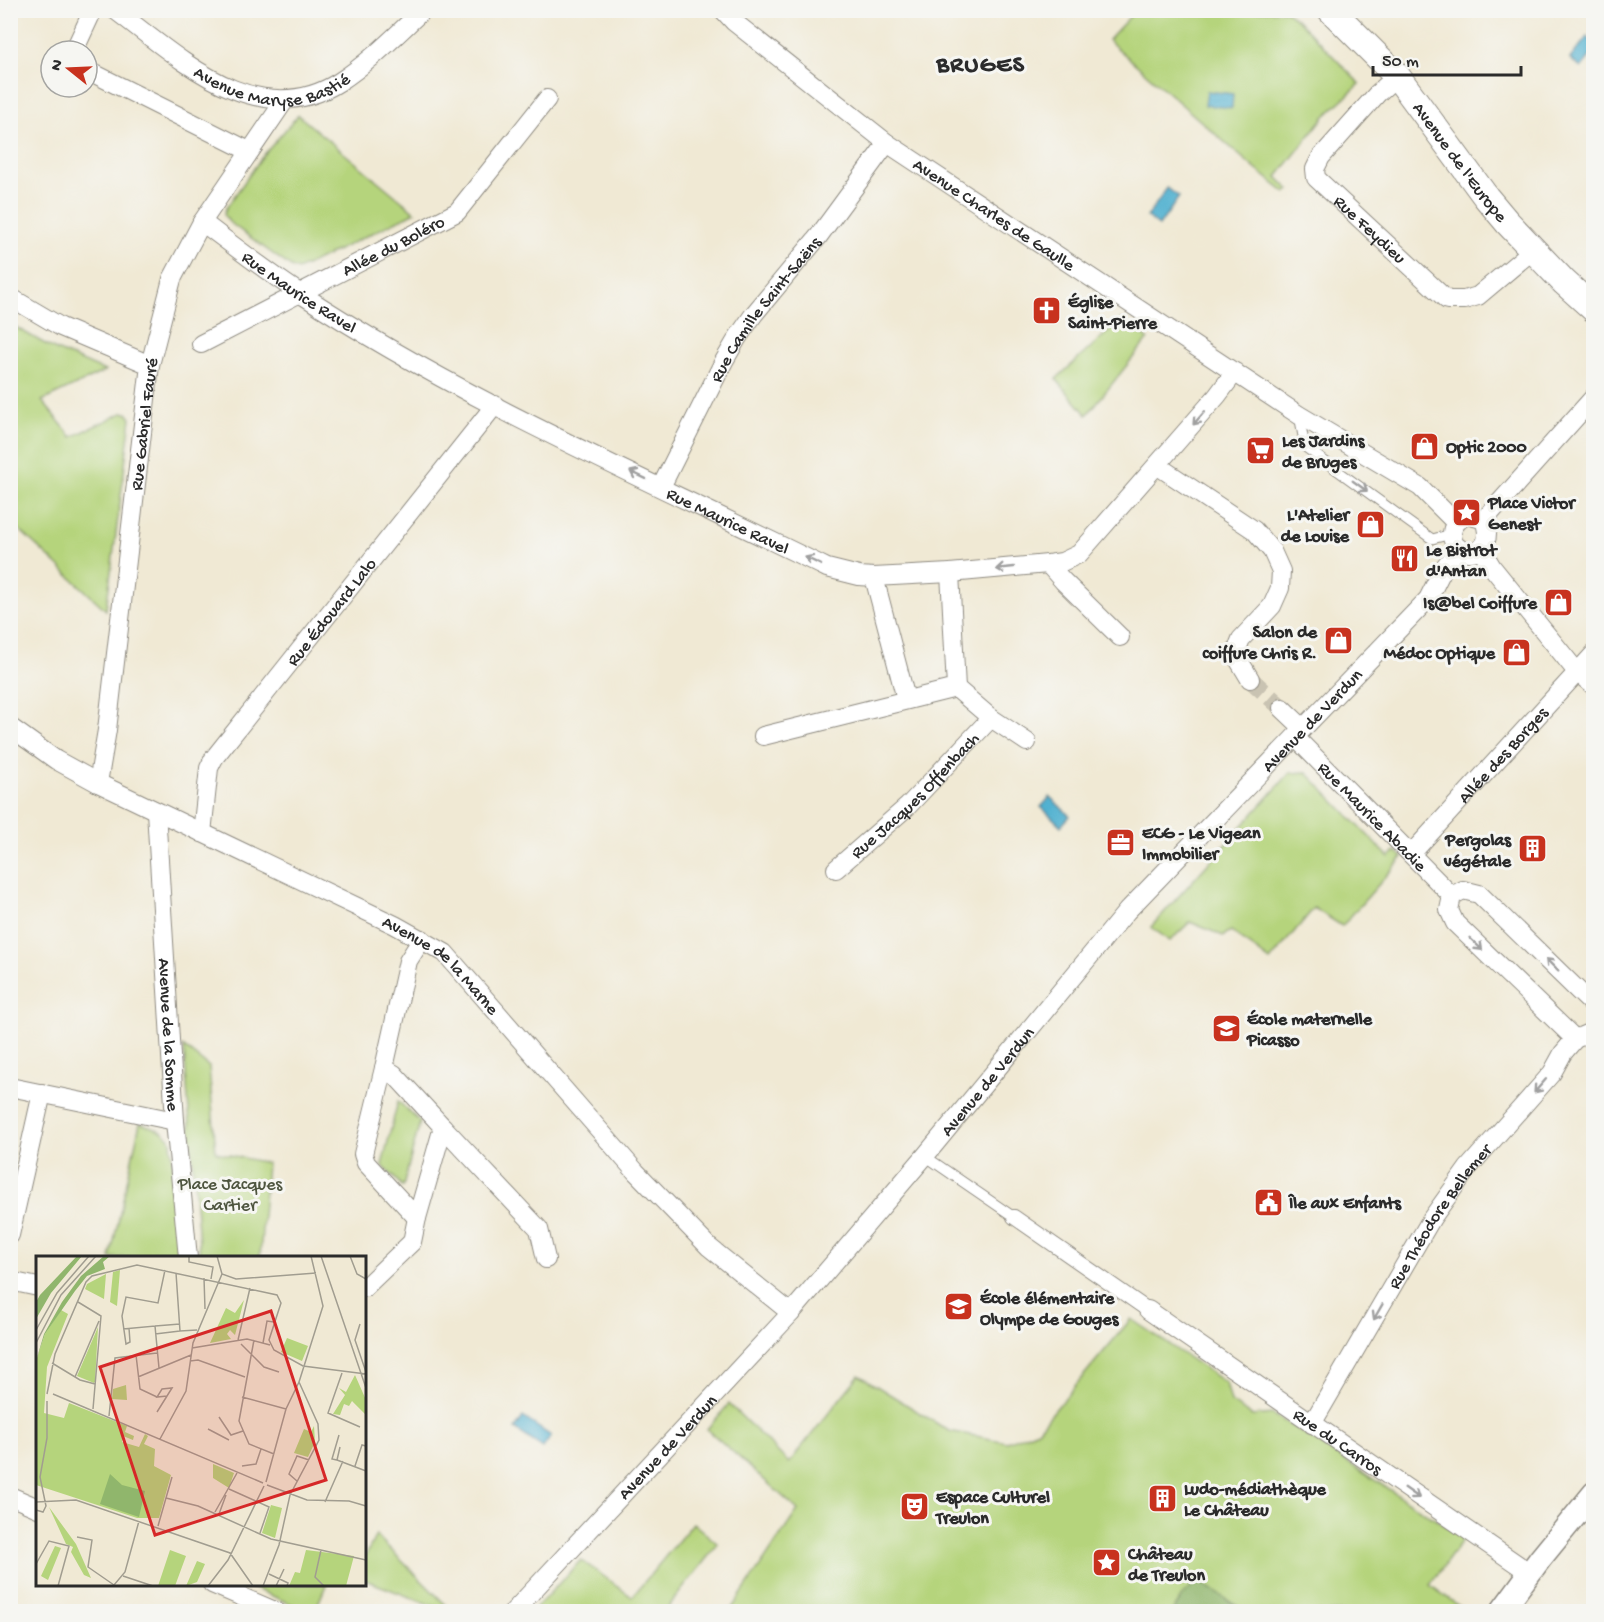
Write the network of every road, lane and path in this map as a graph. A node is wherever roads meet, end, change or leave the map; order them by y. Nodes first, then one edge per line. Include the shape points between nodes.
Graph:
1 (93, 10) edge
2 (116, 10) edge
3 (423, 10) edge
4 (723, 10) edge
5 (1331, 10) edge
6 (80, 39) edge
7 (99, 76) edge
8 (1397, 76) junction
9 (285, 99) junction
10 (547, 99) dead end
11 (887, 143) junction
12 (249, 151) junction
13 (202, 222) junction
14 (1534, 249) junction
15 (300, 293) junction
16 (10, 297) edge
17 (1593, 309) edge
18 (201, 344) dead end
19 (150, 365) junction
20 (1235, 372) junction
21 (1593, 397) edge
22 (495, 405) junction
23 (1299, 415) junction
24 (1158, 466) junction
25 (661, 487) junction
26 (1484, 520) junction
27 (1456, 535) junction
28 (1481, 549) junction
29 (1048, 564) junction
30 (950, 573) junction
31 (874, 577) junction
32 (1120, 637) dead end
33 (1593, 654) edge
34 (1578, 672) junction
35 (1250, 679) tunnel mouth
36 (1593, 686) edge
37 (956, 688) junction
38 (906, 699) junction
39 (1282, 708) tunnel mouth
40 (991, 718) junction
41 (10, 727) edge
42 (1299, 733) junction
43 (763, 736) dead end
44 (1027, 742) dead end
45 (98, 783) junction
46 (156, 811) junction
47 (202, 833) junction
48 (1410, 854) junction
49 (836, 869) dead end
50 (1452, 896) junction
51 (422, 939) junction
52 (1593, 1006) edge
53 (1593, 1028) edge
54 (1575, 1039) junction
55 (384, 1068) junction
56 (10, 1087) edge
57 (42, 1094) junction
58 (174, 1121) junction
59 (443, 1127) junction
60 (925, 1156) junction
61 (1014, 1217) joint
62 (417, 1218) junction
63 (10, 1235) edge
64 (188, 1256) edge
65 (546, 1259) dead end
66 (10, 1281) edge
67 (366, 1286) edge
68 (36, 1287) edge
69 (1148, 1310) joint
70 (791, 1313) junction
71 (1312, 1424) junction
72 (1593, 1493) edge
73 (10, 1496) edge
74 (36, 1507) edge
75 (1530, 1573) junction
76 (217, 1586) edge
77 (277, 1611) edge
78 (513, 1611) edge
79 (1502, 1611) edge

1 - 6 street
2 - 9 street, Avenue Maryse Bastié via 215,82 244,94
3 - 9 street, Avenue Maryse Bastié via 337,83
4 - 11 street, Avenue Charles de Gaulle
5 - 8 main road, Avenue de l'Europe
7 - 12 street
8 - 14 main road, Avenue de l'Europe via 1486,196
8 - 14 street, Rue Feydieu via 1321,157 1315,169 1316,178 1447,300 1479,296
9 - 12 street, Rue Gabriel Fauré
10 - 15 street, Allée du Boléro via 457,212
11 - 20 street, Avenue Charles de Gaulle
11 - 25 street, Rue Camille Saint-Saëns via 738,337
12 - 13 street, Rue Gabriel Fauré
13 - 15 street, Rue Maurice Ravel
13 - 19 street, Rue Gabriel Fauré via 172,279
14 - 17 main road, Avenue de l'Europe
15 - 18 street, Allée du Boléro
15 - 22 street, Rue Maurice Ravel
16 - 19 street via 61,327
19 - 45 street, Rue Gabriel Fauré
20 - 23 street, Avenue Charles de Gaulle
20 -> 24 street, Rue Maurice Ravel
21 - 26 street
25 -> 22 street, Rue Maurice Ravel
22 - 47 street, Rue Édouard Lalo via 214,758 209,768
23 - 27 street, Avenue Charles de Gaulle via 1420,487
23 -> 27 lane via 1305,447 1432,539
24 - 29 street, Rue Maurice Ravel via 1079,554
24 - 35 street via 1254,530 1272,551 1281,571 1280,588 1272,606 1241,639 1235,654
31 -> 25 street, Rue Maurice Ravel via 827,568
26 - 27 street via 1465,516
26 - 28 street via 1488,540
27 - 28 street via 1470,552
27 - 42 street, Avenue de Verdun via 1428,599
28 - 34 street
29 -> 30 street, Rue Maurice Ravel
29 - 32 street
30 - 31 street, Rue Maurice Ravel
30 - 37 street
31 - 38 street
33 - 34 street, Allée des Borges
34 - 36 street
34 - 48 street, Allée des Borges
37 - 38 street
37 - 40 street, Rue Jacques Offenbach
38 - 43 street
39 - 42 street, Rue Maurice Abadie
40 - 44 street, Rue Jacques Offenbach
40 - 49 street, Rue Jacques Offenbach via 908,806
41 - 45 street, Avenue de la Marne
42 - 48 street, Rue Maurice Abadie
42 - 60 street, Avenue de Verdun via 1127,910
45 - 46 street, Avenue de la Marne
46 - 47 street, Avenue de la Marne
46 - 58 street, Avenue de la Somme
47 - 51 street, Avenue de la Marne
48 - 50 street, Rue Maurice Abadie
52 -> 50 street via 1479,894 1463,890
50 -> 54 street via 1449,910 1455,923
51 - 55 street via 408,961
51 - 70 street, Avenue de la Marne via 445,953 636,1172 709,1247
53 - 54 street, Rue Théodore Bellemer
54 -> 71 street, Rue Théodore Bellemer via 1552,1073 1468,1168 1432,1218
55 - 59 street
55 - 62 street via 363,1154 366,1163
56 - 57 street
57 - 58 street
57 - 63 street
58 - 64 street, Avenue de la Somme
59 - 62 street
59 - 65 street via 539,1229
60 - 61 lane
60 - 70 street, Avenue de Verdun
61 - 69 street
62 - 67 street via 412,1242
66 - 68 street
69 - 71 street, Rue du Carros
70 - 78 street, Avenue de Verdun
71 -> 75 street, Rue du Carros
72 - 75 street
73 - 74 street
75 - 79 street
76 - 77 street

